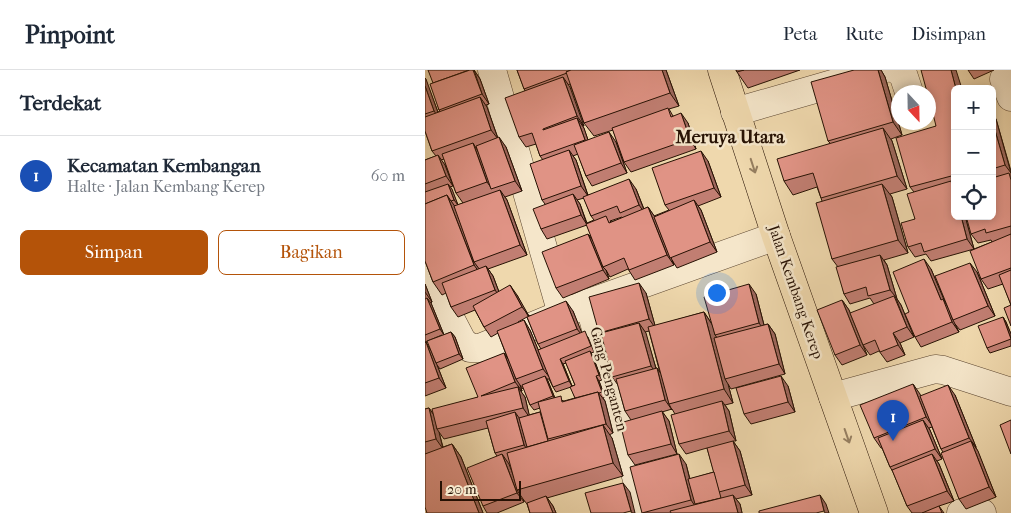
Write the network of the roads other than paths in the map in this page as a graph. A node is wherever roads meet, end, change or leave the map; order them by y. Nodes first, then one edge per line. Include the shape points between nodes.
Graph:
1 (492, 70) edge
2 (722, 70) edge
3 (881, 70) edge
4 (897, 70) edge
5 (907, 85) edge
6 (735, 112) junction
7 (776, 236) junction
8 (425, 270) edge
9 (589, 304) junction
10 (562, 314) junction
11 (1011, 392) edge
12 (833, 397) junction
13 (646, 513) edge
14 (874, 513) edge
15 (961, 513) edge
16 (982, 513) edge

1 - 10 street
2 - 6 main road, Jalan Kembang Kerep
3 - 6 street
4 - 5 street via 903,74
6 -> 7 main road, Jalan Kembang Kerep
7 - 9 street
7 - 12 main road, Jalan Kembang Kerep
8 - 10 street via 462,341 469,348 480,348
9 - 10 street
9 - 13 street, Gang Penganten
11 - 12 street via 935,369
12 -> 14 main road, Jalan Kembang Kerep
15 - 16 street

